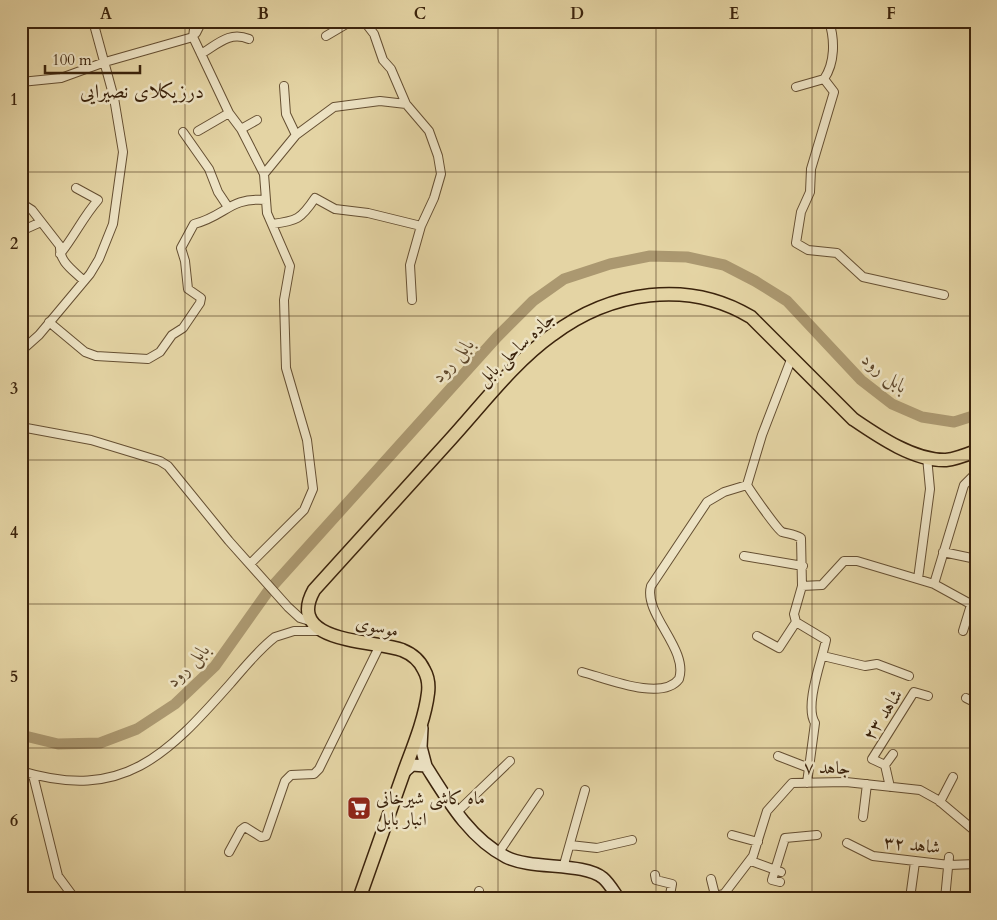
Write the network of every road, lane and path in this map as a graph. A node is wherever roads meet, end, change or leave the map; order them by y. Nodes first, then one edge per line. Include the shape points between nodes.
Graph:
1 (93, 21) edge
2 (195, 21) edge
3 (202, 21) edge
4 (355, 21) edge
5 (364, 21) edge
6 (829, 21) edge
7 (326, 36) dead end
8 (193, 37) junction
9 (249, 40) dead end
10 (201, 54) junction
11 (105, 62) junction
12 (824, 79) junction
13 (21, 82) edge
14 (284, 86) dead end
15 (796, 87) dead end
16 (406, 104) junction
17 (229, 113) junction
18 (257, 120) dead end
19 (240, 129) junction
20 (198, 131) dead end
21 (184, 132) dead end
22 (296, 135) junction
23 (264, 174) junction
24 (76, 188) dead end
25 (266, 200) junction
26 (21, 203) edge
27 (228, 206) junction
28 (41, 222) junction
29 (272, 224) junction
30 (421, 226) junction
31 (21, 231) edge
32 (60, 254) junction
33 (84, 280) junction
34 (944, 295) dead end
35 (412, 300) dead end
36 (49, 322) junction
37 (21, 351) edge
38 (792, 357) junction
39 (21, 427) edge
40 (976, 451) edge
41 (927, 457) junction
42 (976, 473) edge
43 (747, 485) junction
44 (943, 552) junction
45 (744, 556) dead end
46 (976, 559) edge
47 (250, 564) junction
48 (802, 566) junction
49 (918, 579) junction
50 (934, 584) junction
51 (802, 586) junction
52 (974, 606) edge
53 (796, 622) junction
54 (317, 627) junction
55 (963, 631) dead end
56 (757, 636) dead end
57 (380, 645) junction
58 (823, 656) junction
59 (582, 672) dead end
60 (909, 676) dead end
61 (928, 696) dead end
62 (966, 698) dead end
63 (976, 703) edge
64 (423, 715) junction
65 (893, 754) dead end
66 (778, 756) dead end
67 (510, 761) dead end
68 (885, 765) junction
69 (426, 766) junction
70 (809, 768) junction
71 (21, 771) edge
72 (404, 772) junction
73 (32, 775) junction
74 (953, 777) dead end
75 (807, 782) junction
76 (867, 784) junction
77 (890, 787) junction
78 (585, 790) dead end
79 (539, 793) dead end
80 (940, 802) junction
81 (21, 804) edge
82 (21, 810) edge
83 (456, 813) junction
84 (862, 817) dead end
85 (976, 819) edge
86 (969, 825) junction
87 (976, 832) edge
88 (732, 835) dead end
89 (817, 836) dead end
90 (632, 840) dead end
91 (758, 842) junction
92 (847, 843) dead end
93 (570, 845) junction
94 (229, 852) dead end
95 (499, 852) junction
96 (751, 861) junction
97 (949, 861) junction
98 (915, 862) junction
99 (976, 864) edge
100 (563, 868) junction
101 (778, 871) junction
102 (655, 874) dead end
103 (711, 879) dead end
104 (780, 882) dead end
105 (911, 891) dead end
106 (719, 894) junction
107 (74, 899) edge
108 (359, 899) edge
109 (619, 899) edge
110 (681, 899) edge
111 (702, 899) edge
112 (735, 899) edge
113 (945, 899) edge

1 - 11 street
2 - 8 street
3 - 8 street
4 - 7 street
5 - 16 street via 374,34 383,60 391,69
6 - 12 street via 833,34 831,69
8 - 10 street
8 - 11 street
9 - 10 street via 230,35
10 - 17 street
11 - 13 street via 61,78
11 - 33 street via 123,152 114,224 99,259
12 - 15 street
12 - 34 street via 834,92 811,169 810,192 801,212 796,243 808,250 837,253 863,277
14 - 22 street via 286,114
16 - 22 street via 380,101 334,106
16 - 30 street via 428,132 441,174
17 - 19 street
17 - 20 street
18 - 19 street
19 - 23 street
21 - 27 street
22 - 23 street
23 - 25 street
24 - 32 street via 98,200 85,214
25 - 27 street via 250,199
25 - 29 street
26 - 28 street via 32,210
27 - 36 street via 206,221 194,224 181,248 188,289 200,298 200,303 183,328 172,335 160,352 148,359 96,356 85,352
28 - 31 street
28 - 32 street via 60,246
29 - 30 street via 295,221 305,214 315,198 335,209
29 - 47 street via 290,266 284,300 286,368 307,440 312,488 304,510
30 - 35 street via 410,265
32 - 33 street via 62,260
33 - 36 street
36 - 37 street
38 - 41 main road, جاده ساحلی بابل via 853,419 901,447
38 - 43 street
38 - 54 main road, جاده ساحلی بابل via 751,317 734,307 678,293 630,298 570,322 520,364 314,590 309,606
39 - 47 street via 91,440 160,461 168,466
40 - 41 main road, جاده ساحلی بابل via 944,460
41 - 49 street via 930,489
42 - 44 street via 964,485
43 - 48 street via 776,527 801,538
43 - 59 street via 724,492 707,502 651,586 654,606 680,665 681,675 676,683 664,689 640,688
44 - 46 street
44 - 50 street
45 - 48 street
47 - 54 street via 288,607
48 - 51 street
49 - 50 street
49 - 51 street via 857,561 844,561 822,585
50 - 52 street
51 - 53 street via 794,614
52 - 55 street
53 - 56 street via 779,648
53 - 58 street via 826,640
54 - 57 main road, موسوی via 333,636
54 - 73 street via 274,637 191,728 164,752 122,776 94,782
57 - 64 main road, موسوی via 404,651 423,667 429,691
57 - 94 street via 319,769 314,774 291,775 285,781 266,836 261,838 245,827
58 - 60 street via 865,666 877,664
58 - 70 street via 813,692 811,717 815,723
61 - 68 street, شاهد ۲۳ via 914,692 872,759
62 - 63 street
64 - 69 main road via 421,747
64 - 72 main road, موسوی
65 - 68 street
66 - 70 street
67 - 83 street
68 - 77 street, شاهد ۲۳
69 - 72 main road via 412,765
69 - 83 main road
70 - 75 street
71 - 73 street
72 - 108 main road, موسوی
73 - 107 street via 58,876
74 - 80 street
75 - 76 street, جاهد ۷
75 - 91 street, جاهد ۷ via 792,783 768,811
76 - 77 street, جاهد ۷
76 - 84 street
77 - 80 street, جاهد ۷ via 920,790
78 - 93 street
79 - 95 street
80 - 86 street
81 - 82 street via 24,807
83 - 95 main road
85 - 86 street
86 - 87 street
88 - 91 street
89 - 101 street via 785,838
90 - 93 street via 597,848
91 - 96 street, جاهد ۷
92 - 98 street, شاهد ۳۲ via 873,856
93 - 100 street
95 - 100 main road via 541,866
96 - 101 street
96 - 106 street, جاهد ۷
97 - 98 street, شاهد ۳۲
97 - 99 street, شاهد ۳۲
97 - 113 street
98 - 105 street
100 - 109 main road via 594,872 604,878
101 - 104 street via 772,880
102 - 110 street via 656,880 672,884 670,895
103 - 106 street
106 - 111 street
106 - 112 street

